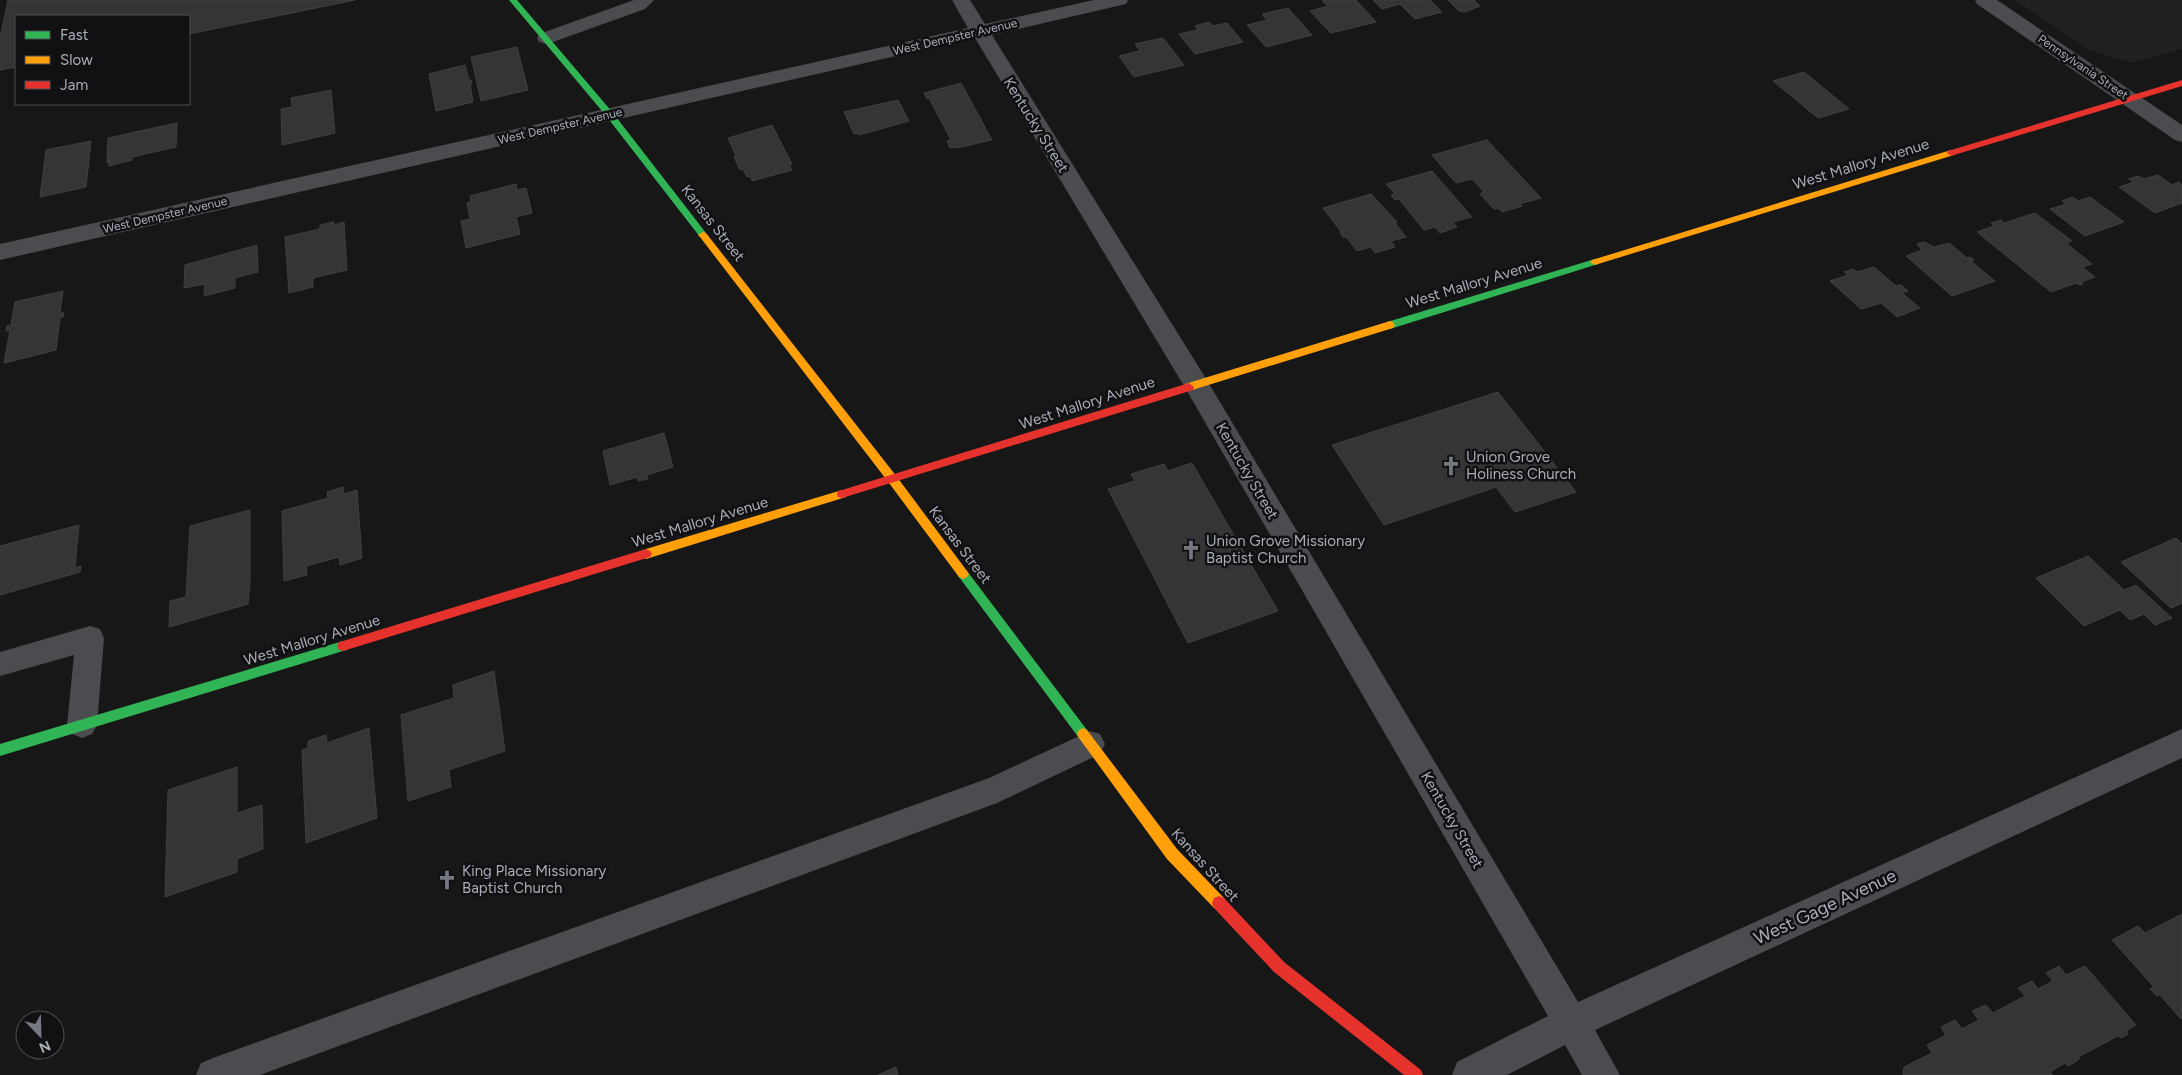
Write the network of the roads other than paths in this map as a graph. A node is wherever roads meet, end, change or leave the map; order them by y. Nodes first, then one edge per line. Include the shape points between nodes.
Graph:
1 (514, 0) edge
2 (645, 0) edge
3 (961, 0) edge
4 (1119, 0) edge
5 (1984, 0) edge
6 (980, 32) junction
7 (546, 38) junction
8 (2182, 83) edge
9 (2128, 98) junction
10 (610, 115) junction
11 (2182, 134) edge
12 (0, 252) edge
13 (1196, 384) junction
14 (893, 480) junction
15 (0, 664) edge
16 (82, 725) junction
17 (1090, 744) junction
18 (2182, 744) edge
19 (0, 750) edge
20 (1571, 1023) junction
21 (213, 1075) edge
22 (1416, 1075) edge
23 (1470, 1075) edge
24 (1602, 1075) edge

1 - 7 main road, Kansas Street
2 - 7 lane
3 - 6 street, Kentucky Street
4 - 6 street, West Dempster Avenue
5 - 9 street, Pennsylvania Street
6 - 10 street, West Dempster Avenue
6 - 13 street, Kentucky Street
7 - 10 main road, Kansas Street
8 - 9 main road, West Mallory Avenue
9 - 11 street, Pennsylvania Street
9 - 13 main road, West Mallory Avenue
10 - 12 street, West Dempster Avenue
10 - 14 main road, Kansas Street
13 - 14 main road, West Mallory Avenue
13 - 20 street, Kentucky Street
14 - 16 main road, West Mallory Avenue
14 - 17 main road, Kansas Street
15 - 16 lane via 90,638
16 - 19 main road, West Mallory Avenue
17 - 21 lane via 997,789
17 - 22 main road, Kansas Street via 1172,854 1279,967
18 - 20 street, West Gage Avenue
20 - 23 street, West Gage Avenue
20 - 24 street, Kentucky Street

